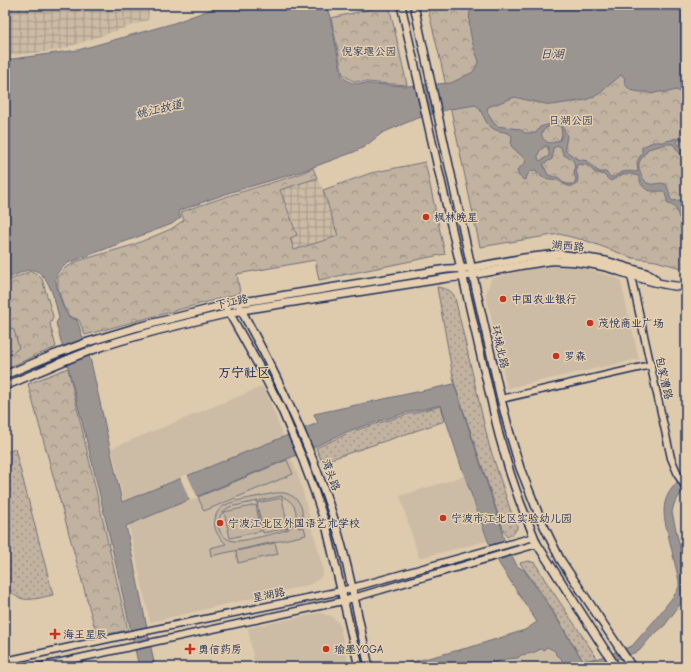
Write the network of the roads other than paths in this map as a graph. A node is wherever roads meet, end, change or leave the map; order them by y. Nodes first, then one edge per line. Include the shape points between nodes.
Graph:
1 (400, 5) edge
2 (414, 5) edge
3 (462, 269) junction
4 (472, 272) junction
5 (631, 272) junction
6 (463, 277) junction
7 (686, 287) edge
8 (276, 297) junction
9 (238, 303) junction
10 (224, 305) junction
11 (273, 305) junction
12 (242, 310) junction
13 (229, 313) junction
14 (651, 365) junction
15 (5, 375) edge
16 (5, 386) edge
17 (501, 398) junction
18 (686, 488) edge
19 (536, 540) junction
20 (352, 588) junction
21 (341, 591) junction
22 (354, 598) junction
23 (343, 601) junction
24 (7, 663) edge
25 (38, 667) edge
26 (359, 667) edge
27 (369, 667) edge
28 (616, 667) edge
29 (632, 667) edge

1 - 3 main road, 环城北路
2 - 4 main road, 环城北路
3 - 4 main road, 下江路
3 - 6 main road, 环城北路
3 - 8 main road, 下江路 via 447,269
4 - 5 main road, 湖西路 via 557,260
4 - 6 main road, 下江路
4 - 17 main road, 环城北路
5 - 7 main road, 湖西路 via 660,283
5 - 14 street, 包家漕路
6 - 11 main road, 下江路
6 - 19 main road, 环城北路 via 498,435 512,480
8 - 9 main road, 下江路
8 - 11 street
9 - 10 main road, 下江路
9 - 12 main road, 湾头路
10 - 13 main road, 湾头路
10 - 15 main road, 下江路 via 88,342
11 - 12 main road, 下江路
12 - 13 main road, 下江路
12 - 20 main road, 湾头路 via 311,453 331,509
13 - 16 main road, 下江路 via 89,352
13 - 21 main road, 湾头路 via 281,408 301,455 327,529
14 - 17 street
14 - 18 street, 包家漕路 via 671,458
17 - 29 main road, 环城北路 via 520,468 547,534 560,559
19 - 20 street, 星湖路
19 - 22 street, 星湖路
19 - 28 main road, 环城北路
20 - 21 street, 星湖路
20 - 22 main road, 湾头路
21 - 23 main road, 湾头路
21 - 24 street, 星湖路 via 122,636
22 - 23 street, 星湖路
22 - 27 main road, 湾头路
23 - 25 street, 星湖路
23 - 26 main road, 湾头路

